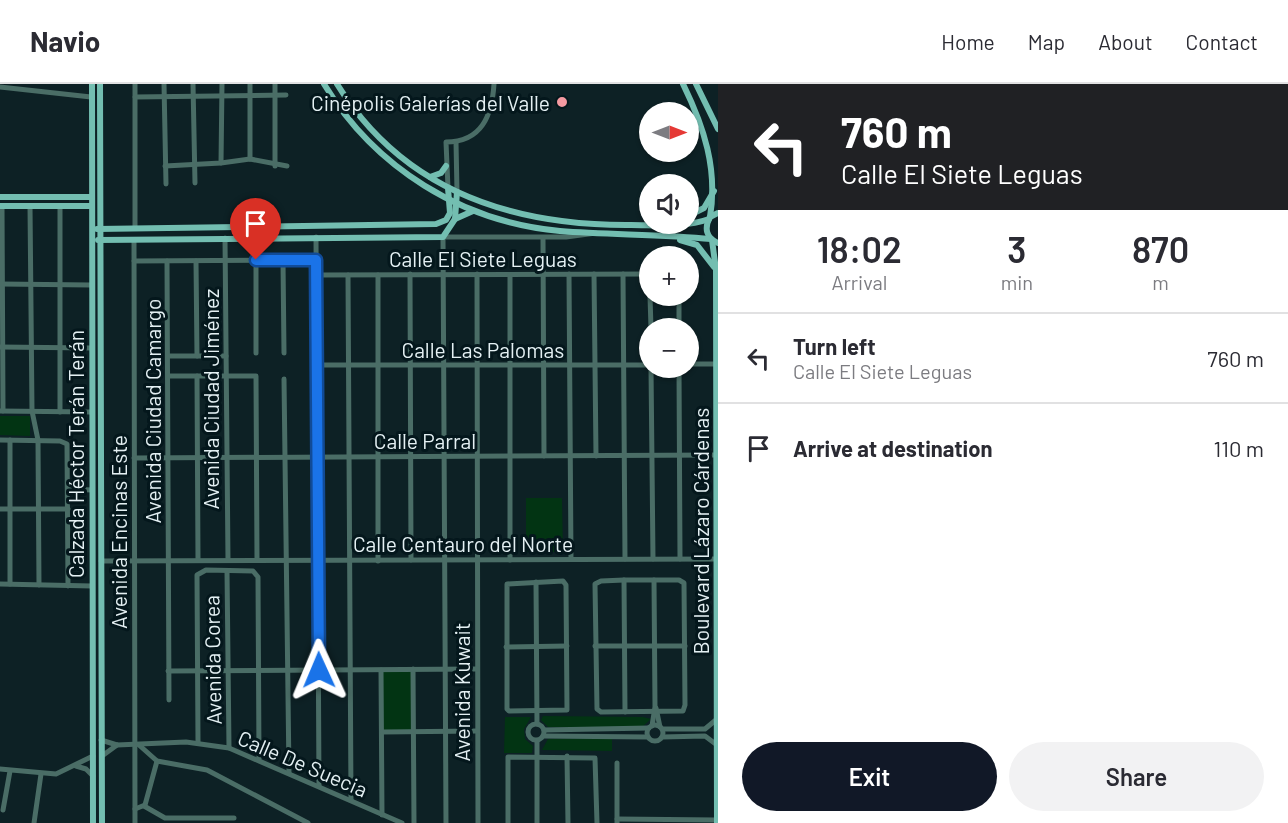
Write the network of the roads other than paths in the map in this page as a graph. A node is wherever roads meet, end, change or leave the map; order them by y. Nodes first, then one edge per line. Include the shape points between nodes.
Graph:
1 (92, 84) edge
2 (100, 84) edge
3 (135, 84) edge
4 (164, 84) edge
5 (193, 84) edge
6 (222, 84) edge
7 (250, 84) edge
8 (275, 84) edge
9 (324, 84) edge
10 (337, 84) edge
11 (494, 84) edge
12 (683, 84) edge
13 (696, 84) edge
14 (0, 87) edge
15 (275, 95) junction
16 (286, 95) dead end
17 (164, 96) junction
18 (193, 96) junction
19 (222, 96) junction
20 (250, 96) junction
21 (92, 97) junction
22 (135, 97) junction
23 (332, 98) junction
24 (345, 98) junction
25 (690, 99) junction
26 (710, 111) junction
27 (718, 129) edge
28 (456, 142) junction
29 (250, 159) junction
30 (221, 164) junction
31 (195, 165) junction
32 (165, 166) junction
33 (275, 166) junction
34 (287, 166) dead end
35 (446, 166) junction
36 (429, 177) junction
37 (195, 183) dead end
38 (166, 184) dead end
39 (716, 185) junction
40 (448, 188) junction
41 (457, 192) junction
42 (0, 197) edge
43 (74, 198) junction
44 (91, 198) junction
45 (449, 201) junction
46 (457, 204) junction
47 (1, 206) edge
48 (30, 206) junction
49 (60, 206) junction
50 (74, 206) junction
51 (91, 206) junction
52 (699, 210) edge
53 (473, 211) junction
54 (718, 213) edge
55 (709, 218) junction
56 (455, 219) junction
57 (699, 221) edge
58 (639, 224) edge
59 (622, 225) junction
60 (264, 226) junction
61 (282, 226) junction
62 (135, 228) junction
63 (91, 229) junction
64 (100, 229) junction
65 (602, 232) junction
66 (665, 236) junction
67 (257, 237) junction
68 (278, 237) junction
69 (316, 237) junction
70 (442, 237) junction
71 (225, 238) junction
72 (543, 238) junction
73 (100, 240) junction
74 (134, 240) junction
75 (92, 241) junction
76 (714, 241) edge
77 (256, 260) junction
78 (316, 260) junction
79 (134, 261) junction
80 (167, 261) junction
81 (196, 261) junction
82 (226, 261) junction
83 (283, 261) junction
84 (716, 270) junction
85 (410, 274) junction
86 (444, 274) junction
87 (477, 274) junction
88 (510, 274) junction
89 (543, 274) junction
90 (569, 274) junction
91 (594, 274) junction
92 (623, 274) junction
93 (639, 274) edge
94 (316, 275) junction
95 (348, 275) junction
96 (378, 275) junction
97 (1, 284) edge
98 (32, 285) junction
99 (61, 285) junction
100 (92, 285) junction
101 (1, 347) edge
102 (31, 347) junction
103 (60, 348) junction
104 (92, 348) junction
105 (256, 352) dead end
106 (284, 353) dead end
107 (168, 356) junction
108 (197, 356) junction
109 (226, 356) junction
110 (699, 364) edge
111 (716, 364) junction
112 (316, 365) junction
113 (348, 365) junction
114 (410, 365) junction
115 (509, 365) junction
116 (544, 365) junction
117 (570, 365) junction
118 (595, 365) junction
119 (623, 365) junction
120 (378, 366) junction
121 (444, 366) junction
122 (477, 366) junction
123 (639, 366) edge
124 (169, 376) junction
125 (197, 376) junction
126 (226, 376) junction
127 (100, 377) junction
128 (650, 378) edge
129 (679, 378) edge
130 (284, 379) dead end
131 (717, 410) edge
132 (1, 411) edge
133 (32, 411) junction
134 (60, 411) junction
135 (91, 412) junction
136 (0, 440) edge
137 (10, 440) junction
138 (38, 440) junction
139 (624, 455) junction
140 (652, 455) junction
141 (680, 455) junction
142 (716, 455) junction
143 (348, 456) junction
144 (378, 456) junction
145 (410, 456) junction
146 (444, 456) junction
147 (477, 456) junction
148 (509, 456) junction
149 (544, 456) junction
150 (571, 456) junction
151 (596, 456) junction
152 (285, 457) junction
153 (317, 457) junction
154 (134, 458) junction
155 (169, 458) junction
156 (198, 458) junction
157 (227, 458) junction
158 (256, 458) junction
159 (68, 489) junction
160 (92, 490) junction
161 (0, 509) edge
162 (68, 509) junction
163 (10, 510) junction
164 (39, 510) junction
165 (92, 516) junction
166 (571, 559) junction
167 (625, 559) junction
168 (653, 559) junction
169 (680, 559) junction
170 (717, 559) edge
171 (169, 560) junction
172 (198, 560) junction
173 (228, 560) junction
174 (257, 560) junction
175 (286, 560) junction
176 (317, 560) junction
177 (349, 560) junction
178 (411, 560) junction
179 (445, 560) junction
180 (477, 560) junction
181 (510, 560) junction
182 (101, 561) junction
183 (134, 561) junction
184 (378, 561) junction
185 (227, 571) junction
186 (624, 580) junction
187 (654, 580) junction
188 (536, 582) junction
189 (0, 584) edge
190 (10, 584) junction
191 (39, 585) junction
192 (68, 586) junction
193 (92, 586) junction
194 (101, 636) junction
195 (537, 646) junction
196 (567, 646) junction
197 (595, 646) junction
198 (624, 646) junction
199 (655, 646) junction
200 (685, 646) junction
201 (506, 647) junction
202 (413, 669) junction
203 (445, 669) junction
204 (477, 669) junction
205 (717, 669) edge
206 (288, 670) junction
207 (319, 670) junction
208 (350, 670) junction
209 (381, 670) junction
210 (168, 671) junction
211 (198, 671) junction
212 (228, 671) junction
213 (258, 671) junction
214 (169, 700) dead end
215 (655, 710) junction
216 (537, 711) junction
217 (625, 712) junction
218 (717, 719) edge
219 (537, 724) junction
220 (650, 727) junction
221 (661, 728) junction
222 (414, 731) junction
223 (446, 731) junction
224 (477, 731) junction
225 (381, 732) junction
226 (544, 733) junction
227 (600, 733) junction
228 (648, 737) junction
229 (662, 737) junction
230 (101, 740) junction
231 (537, 741) junction
232 (198, 742) junction
233 (117, 745) junction
234 (137, 745) junction
235 (717, 745) edge
236 (229, 748) junction
237 (93, 756) junction
238 (102, 756) junction
239 (537, 756) junction
240 (567, 756) junction
241 (259, 759) junction
242 (157, 760) junction
243 (617, 763) dead end
244 (76, 766) junction
245 (0, 769) edge
246 (10, 771) junction
247 (289, 772) junction
248 (41, 774) junction
249 (93, 776) junction
250 (319, 786) junction
251 (351, 800) junction
252 (144, 806) junction
253 (135, 809) junction
254 (3, 810) dead end
255 (718, 812) edge
256 (382, 815) junction
257 (234, 818) dead end
258 (617, 821) edge
259 (717, 821) edge
260 (34, 823) edge
261 (93, 823) edge
262 (102, 823) edge
263 (135, 823) edge
264 (308, 823) edge
265 (402, 823) edge
266 (414, 823) edge
267 (446, 823) edge
268 (478, 823) edge
269 (508, 823) edge
270 (537, 823) edge
271 (568, 823) edge
272 (597, 823) edge

1 - 21 main road, Calzada Héctor Terán Terán
2 - 64 main road, Calzada Héctor Terán Terán
3 - 22 street
4 - 17 street
5 - 18 street
6 - 19 street
7 - 20 street
8 - 15 street
9 - 23 main road
10 - 24 main road
11 - 28 street via 489,118 474,133
12 - 25 main road
13 - 26 main road
14 - 21 street
15 - 16 street
15 - 20 street
15 - 33 street
17 - 18 street
17 - 22 street
17 - 32 street
18 - 19 street
18 - 31 street
19 - 20 street
19 - 30 street
20 - 29 street
21 - 44 main road, Calzada Héctor Terán Terán
22 - 62 street
23 - 24 main road
23 - 45 main road via 387,159
24 - 36 main road via 398,155
25 - 26 main road via 703,112
25 - 39 main road via 710,142
26 - 27 main road
28 - 35 street via 446,142
28 - 41 street
29 - 30 street
29 - 33 street
30 - 31 street
31 - 32 street
31 - 37 street
32 - 38 street
33 - 34 street
35 - 36 main road via 441,173
35 - 40 street
36 - 40 main road
39 - 52 main road
39 - 55 main road
40 - 41 main road
40 - 45 main road
41 - 46 main road
41 - 59 main road via 489,206 550,221
42 - 43 main road
43 - 44 main road
43 - 50 main road
44 - 51 main road, Calzada Héctor Terán Terán
45 - 46 main road
45 - 61 main road via 448,217 439,224
46 - 53 main road
46 - 56 main road
47 - 48 main road
47 - 97 street
48 - 49 main road
48 - 98 street
49 - 50 main road
49 - 99 street
50 - 51 main road
51 - 63 main road, Calzada Héctor Terán Terán
53 - 56 main road
53 - 65 main road via 543,228
54 - 55 main road
55 - 57 main road
55 - 76 main road, Boulevard Lázaro Cárdenas via 707,232
56 - 70 main road
58 - 59 main road
59 - 65 main road via 621,229
60 - 61 main road
60 - 62 main road
60 - 67 main road via 264,234
61 - 68 main road via 275,229
62 - 64 main road
63 - 64 main road
63 - 75 main road, Calzada Héctor Terán Terán
64 - 73 main road, Calzada Héctor Terán Terán
65 - 66 main road
65 - 72 street
66 - 76 main road
66 - 84 main road via 697,245
67 - 68 main road
67 - 71 main road
68 - 69 main road
69 - 70 main road
69 - 78 street
70 - 72 street
70 - 86 street
71 - 74 main road
71 - 82 street, Avenida Ciudad Jiménez
72 - 89 street
73 - 74 main road
73 - 75 main road
73 - 127 main road, Calzada Héctor Terán Terán
74 - 79 street, Avenida Encinas Este
75 - 100 main road, Calzada Héctor Terán Terán
76 - 84 main road, Boulevard Lázaro Cárdenas
77 - 82 street
77 - 83 street
77 - 105 street
78 - 83 street
78 - 94 street
79 - 80 street
79 - 154 street, Avenida Encinas Este
80 - 81 street
80 - 107 street, Avenida Ciudad Camargo
81 - 82 street
81 - 108 street
82 - 109 street, Avenida Ciudad Jiménez
83 - 106 street
84 - 111 main road, Boulevard Lázaro Cárdenas
85 - 86 street, Calle El Siete Leguas
85 - 96 street, Calle El Siete Leguas
85 - 114 street
86 - 87 street, Calle El Siete Leguas
86 - 121 street
87 - 88 street, Calle El Siete Leguas
87 - 122 street, Avenida Kuwait
88 - 89 street, Calle El Siete Leguas
88 - 115 street
89 - 90 street, Calle El Siete Leguas
89 - 116 street
90 - 91 street, Calle El Siete Leguas
90 - 117 street
91 - 92 street, Calle El Siete Leguas
91 - 118 street
92 - 93 street, Calle El Siete Leguas
92 - 119 street
94 - 95 street, Calle El Siete Leguas
94 - 112 street
95 - 96 street, Calle El Siete Leguas
95 - 113 street
96 - 120 street
97 - 98 street
97 - 101 street
98 - 99 street
98 - 102 street
99 - 100 street
99 - 103 street
100 - 104 main road, Calzada Héctor Terán Terán
101 - 102 street
101 - 132 street
102 - 103 street
102 - 133 street
103 - 104 street
103 - 134 street
104 - 127 main road
104 - 135 main road, Calzada Héctor Terán Terán
107 - 108 street
107 - 124 street, Avenida Ciudad Camargo
108 - 109 street
109 - 126 street, Avenida Ciudad Jiménez
110 - 111 street
111 - 131 main road, Boulevard Lázaro Cárdenas
112 - 113 street, Calle Las Palomas
112 - 153 street
113 - 120 street, Calle Las Palomas
113 - 143 street
114 - 120 street, Calle Las Palomas
114 - 121 street, Calle Las Palomas
114 - 145 street
115 - 116 street, Calle Las Palomas
115 - 122 street, Calle Las Palomas
115 - 148 street
116 - 117 street, Calle Las Palomas
116 - 149 street
117 - 118 street, Calle Las Palomas
117 - 150 street
118 - 119 street, Calle Las Palomas
118 - 151 street
119 - 123 street, Calle Las Palomas
119 - 139 street
120 - 144 street
121 - 122 street, Calle Las Palomas
121 - 146 street
122 - 147 street, Avenida Kuwait
124 - 125 street
124 - 155 street, Avenida Ciudad Camargo
125 - 126 street
125 - 156 street
126 - 157 street, Avenida Ciudad Jiménez
126 - 158 street via 256,376
127 - 182 main road, Calzada Héctor Terán Terán
128 - 140 street
129 - 141 street
130 - 152 street
131 - 142 main road, Boulevard Lázaro Cárdenas
132 - 133 street
133 - 134 street
133 - 138 street
134 - 135 street
135 - 160 main road, Calzada Héctor Terán Terán
136 - 137 street
137 - 138 street
137 - 163 street
138 - 159 street via 63,441 68,447
138 - 164 street
139 - 140 street, Calle Parral
139 - 151 street, Calle Parral
139 - 167 street
140 - 141 street, Calle Parral
140 - 168 street
141 - 142 street, Calle Parral
141 - 169 street
142 - 170 main road, Boulevard Lázaro Cárdenas
143 - 144 street, Calle Parral
143 - 153 street, Calle Parral
143 - 177 street
144 - 145 street, Calle Parral
144 - 184 street
145 - 146 street, Calle Parral
145 - 178 street
146 - 147 street, Calle Parral
146 - 179 street
147 - 148 street, Calle Parral
147 - 180 street, Avenida Kuwait
148 - 149 street, Calle Parral
148 - 181 street
149 - 150 street, Calle Parral
150 - 151 street, Calle Parral
150 - 166 street
152 - 153 street, Calle Parral
152 - 158 street, Calle Parral
152 - 175 street
153 - 176 street
154 - 155 street, Calle Parral
154 - 183 street, Avenida Encinas Este
155 - 156 street, Calle Parral
155 - 171 street, Avenida Ciudad Camargo
156 - 157 street, Calle Parral
156 - 172 street
157 - 158 street, Calle Parral
157 - 173 street, Avenida Ciudad Jiménez
158 - 174 street
159 - 160 street
159 - 162 street
160 - 165 main road, Calzada Héctor Terán Terán
161 - 163 street
162 - 164 street
162 - 192 street
163 - 164 street
163 - 190 street
164 - 191 street
165 - 182 main road via 94,549
165 - 193 main road, Calzada Héctor Terán Terán
166 - 167 street, Calle Centauro del Norte
166 - 181 street, Calle Centauro del Norte
167 - 168 street, Calle Centauro del Norte
168 - 169 street, Calle Centauro del Norte
169 - 170 street, Calle Centauro del Norte
170 - 205 main road, Boulevard Lázaro Cárdenas
171 - 172 street, Calle Centauro del Norte
171 - 183 street, Calle Centauro del Norte
171 - 210 street, Avenida Ciudad Camargo
172 - 173 street, Calle Centauro del Norte
173 - 174 street, Calle Centauro del Norte
174 - 175 street, Calle Centauro del Norte
175 - 176 street, Calle Centauro del Norte
175 - 206 street
176 - 177 street, Calle Centauro del Norte
176 - 207 street
177 - 184 street, Calle Centauro del Norte
177 - 208 street
178 - 179 street, Calle Centauro del Norte
178 - 184 street, Calle Centauro del Norte
179 - 180 street, Calle Centauro del Norte
179 - 203 street
180 - 181 street, Calle Centauro del Norte
180 - 204 street, Avenida Kuwait
182 - 183 street, Calle Centauro del Norte
182 - 194 main road, Calzada Héctor Terán Terán
183 - 234 street, Avenida Encinas Este
185 - 211 street via 206,570 197,575
185 - 212 street, Avenida Corea
185 - 213 street via 257,574
186 - 187 street
186 - 197 street via 598,582 595,587
186 - 198 street
187 - 199 street
187 - 200 street via 679,580 684,586
188 - 195 street
188 - 196 street via 563,581 566,585
188 - 201 street via 512,582 506,586
189 - 190 street
190 - 191 street
191 - 192 street
192 - 193 street
193 - 194 main road via 98,593
193 - 237 main road, Calzada Héctor Terán Terán
194 - 230 main road, Calzada Héctor Terán Terán
195 - 196 street
195 - 201 street
195 - 216 street
196 - 216 street via 567,707 565,711
197 - 198 street
197 - 217 street via 596,706 601,712
198 - 199 street
198 - 217 street
199 - 200 street
199 - 215 street
200 - 215 street via 685,707 681,711
201 - 216 street via 507,709
202 - 203 street
202 - 209 street
202 - 222 street
203 - 204 street
203 - 223 street
204 - 224 street, Avenida Kuwait
205 - 218 main road, Boulevard Lázaro Cárdenas
206 - 207 street
206 - 213 street
206 - 247 street
207 - 208 street
207 - 250 street
208 - 209 street
208 - 251 street
209 - 225 street
210 - 211 street
210 - 214 street, Avenida Ciudad Camargo
211 - 212 street
211 - 232 street
212 - 213 street
212 - 236 street, Avenida Corea
213 - 241 street
215 - 217 street
215 - 220 street
215 - 221 street
216 - 219 street
218 - 221 street via 705,729
218 - 235 main road, Boulevard Lázaro Cárdenas
219 - 226 street
219 - 231 street via 528,733
220 - 221 street
220 - 227 street
220 - 228 street
221 - 229 street
222 - 223 street
222 - 225 street
222 - 266 street
223 - 224 street
223 - 267 street
224 - 268 street, Avenida Kuwait
225 - 256 street
226 - 227 street
226 - 231 street
227 - 228 street
228 - 229 street via 655,741
229 - 235 street via 705,736
230 - 233 street, Calle De Suecia
230 - 238 main road, Calzada Héctor Terán Terán
231 - 239 street
232 - 234 street, Calle De Suecia
232 - 236 street, Calle De Suecia
233 - 234 street, Calle De Suecia
233 - 238 street
234 - 242 street
234 - 253 street, Avenida Encinas Este
235 - 255 main road, Boulevard Lázaro Cárdenas
236 - 241 street, Calle De Suecia
237 - 244 street
237 - 249 main road, Calzada Héctor Terán Terán
238 - 262 main road, Calzada Héctor Terán Terán
239 - 240 street
239 - 269 street via 510,756 507,760
239 - 270 street
240 - 271 street
240 - 272 street via 594,757
241 - 247 street, Calle De Suecia
242 - 252 street
242 - 264 street via 207,770
243 - 258 street
244 - 248 street via 62,773
244 - 249 street
245 - 246 street
246 - 248 street
246 - 254 street
247 - 250 street, Calle De Suecia
248 - 260 street
249 - 261 main road, Calzada Héctor Terán Terán
250 - 251 street, Calle De Suecia
251 - 256 street, Calle De Suecia
252 - 253 street
252 - 257 street via 162,817
253 - 263 street, Avenida Encinas Este
255 - 259 main road, Boulevard Lázaro Cárdenas
256 - 265 street, Calle De Suecia
258 - 259 street

